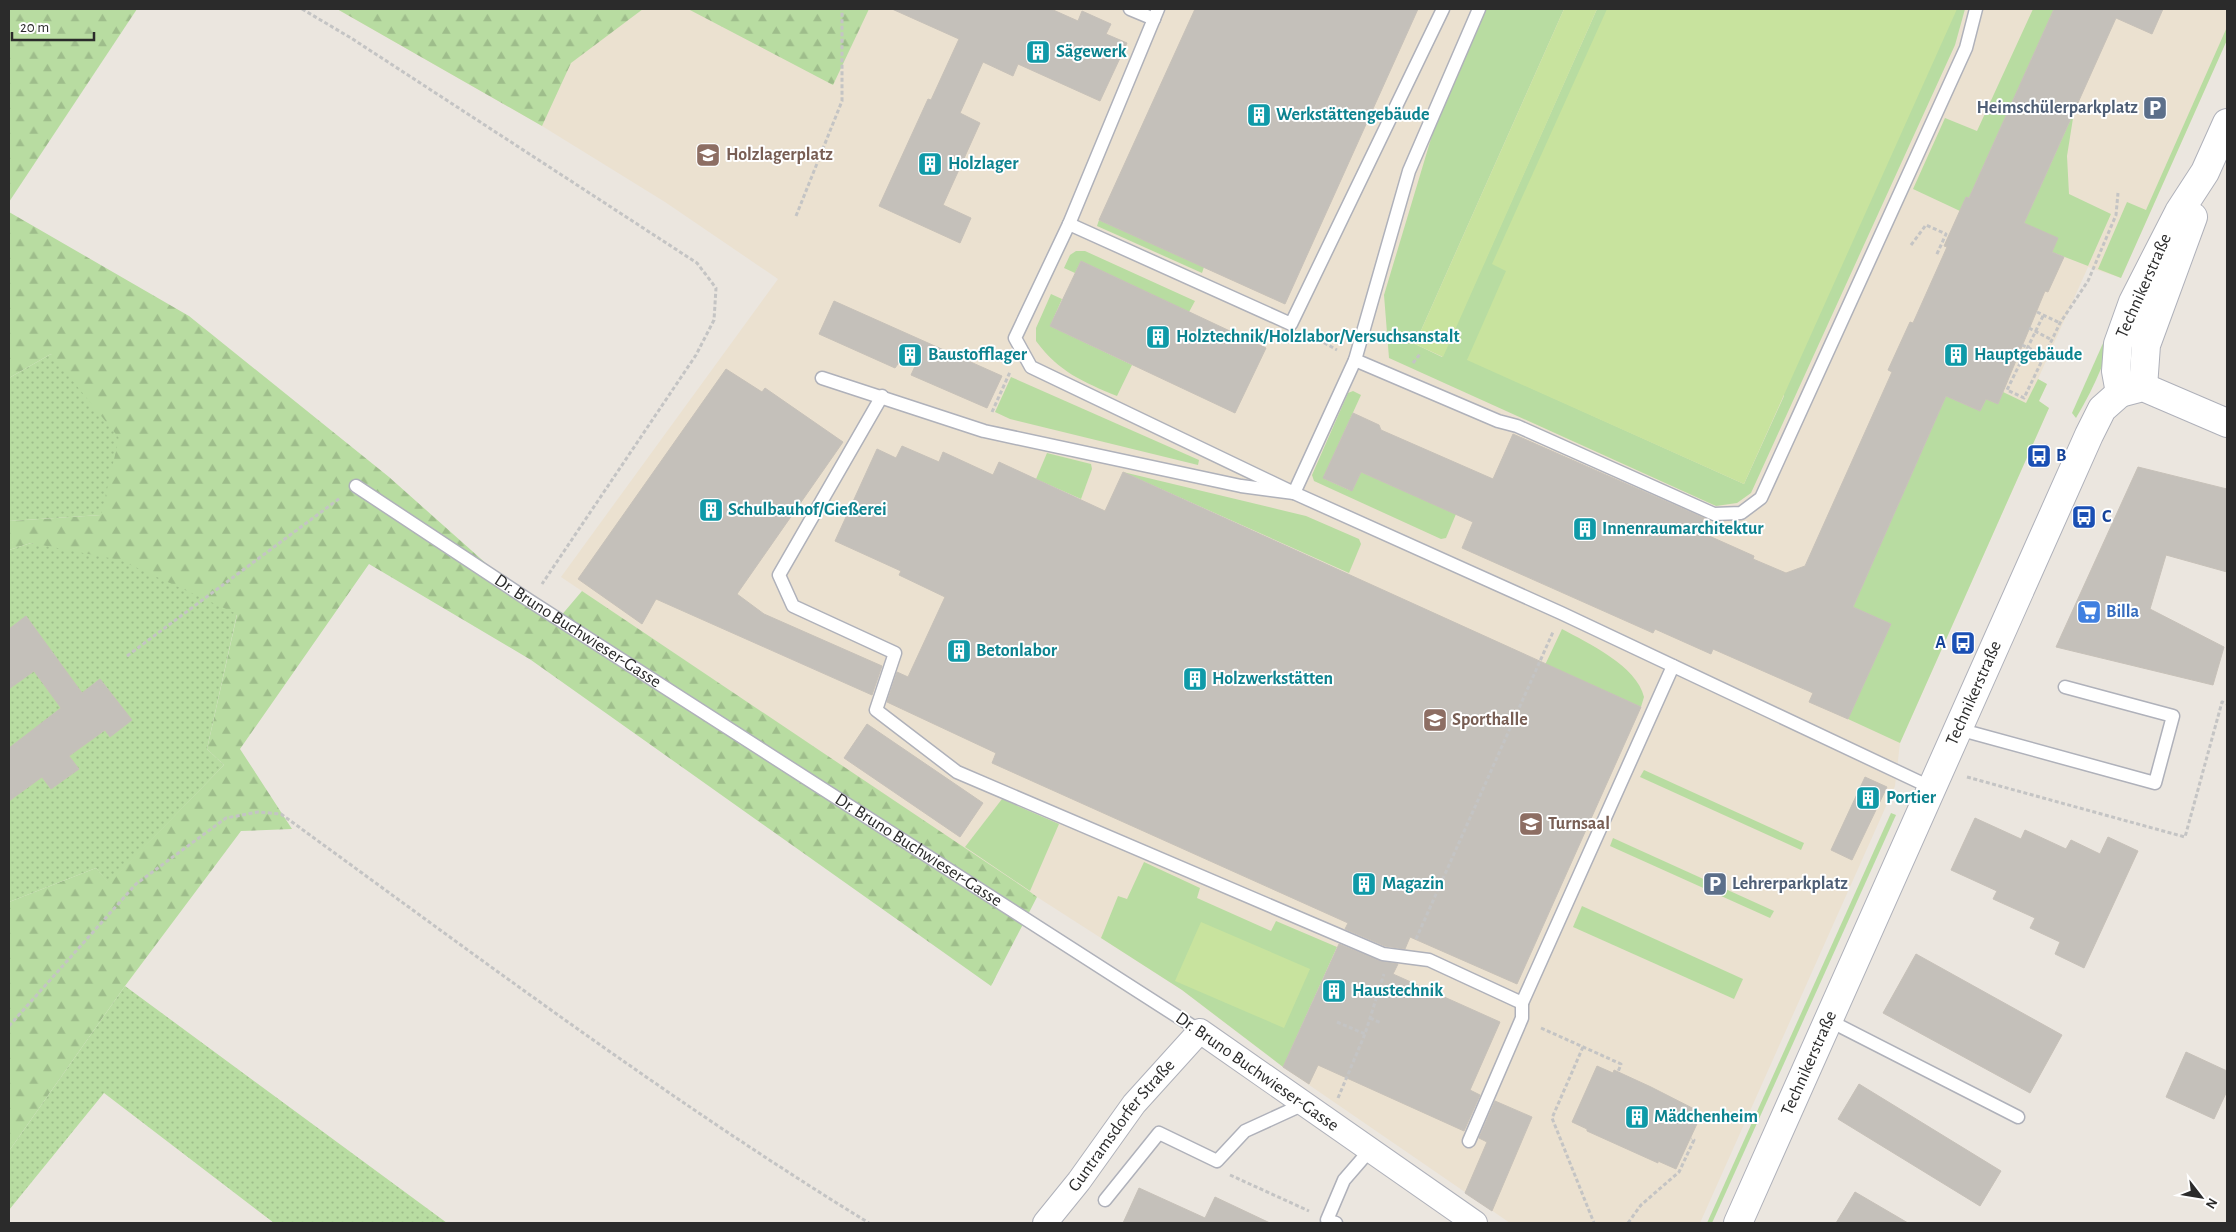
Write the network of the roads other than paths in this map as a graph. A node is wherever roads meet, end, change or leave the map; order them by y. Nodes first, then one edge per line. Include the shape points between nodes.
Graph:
1 (1130, 9) edge
2 (1443, 9) edge
3 (1479, 9) edge
4 (1976, 9) edge
5 (1156, 14) edge
6 (2227, 123) edge
7 (1069, 224) junction
8 (1355, 360) junction
9 (822, 378) dead end
10 (2132, 390) junction
11 (882, 396) junction
12 (2227, 423) edge
13 (356, 486) road end
14 (1294, 493) junction
15 (1673, 666) junction
16 (2065, 687) dead end
17 (1958, 729) junction
18 (1932, 788) junction
19 (1522, 1003) junction
20 (1828, 1020) junction
21 (1200, 1032) junction
22 (1304, 1104) junction
23 (2018, 1117) dead end
24 (1469, 1141) dead end
25 (1370, 1150) junction
26 (1105, 1200) dead end
27 (1332, 1221) edge
28 (1045, 1223) edge
29 (1475, 1223) edge
30 (1738, 1223) edge

1 - 5 lane
2 - 7 lane via 1291,324
3 - 8 lane via 1409,171
4 - 8 lane via 1966,48 1761,498 1741,513 1714,514 1517,426 1498,421
5 - 7 lane
6 - 10 street, Technikerstraße via 2205,172 2178,212 2133,302 2118,344 2116,371
7 - 14 lane via 1015,338 1031,367
8 - 14 lane
9 - 11 lane
10 - 12 street
10 - 17 street, Technikerstraße via 2102,409
11 - 14 lane via 984,431 1241,486
11 - 19 lane via 779,575 793,606 895,653 876,710 957,772 1383,954 1429,960
13 - 21 lane, Dr. Bruno Buchwieser-Gasse
14 - 15 lane
15 - 18 lane
15 - 19 lane
16 - 17 lane via 2174,716 2155,783
17 - 18 street, Technikerstraße
18 - 20 street, Technikerstraße
19 - 24 lane via 1522,1019
20 - 23 lane
20 - 30 street, Technikerstraße
21 - 22 street, Dr. Bruno Buchwieser-Gasse
21 - 28 street, Guntramsdorfer Straße via 1134,1104
22 - 25 street, Dr. Bruno Buchwieser-Gasse
22 - 26 lane via 1245,1131 1216,1161 1159,1133
25 - 27 lane via 1344,1180
25 - 29 street, Dr. Bruno Buchwieser-Gasse

